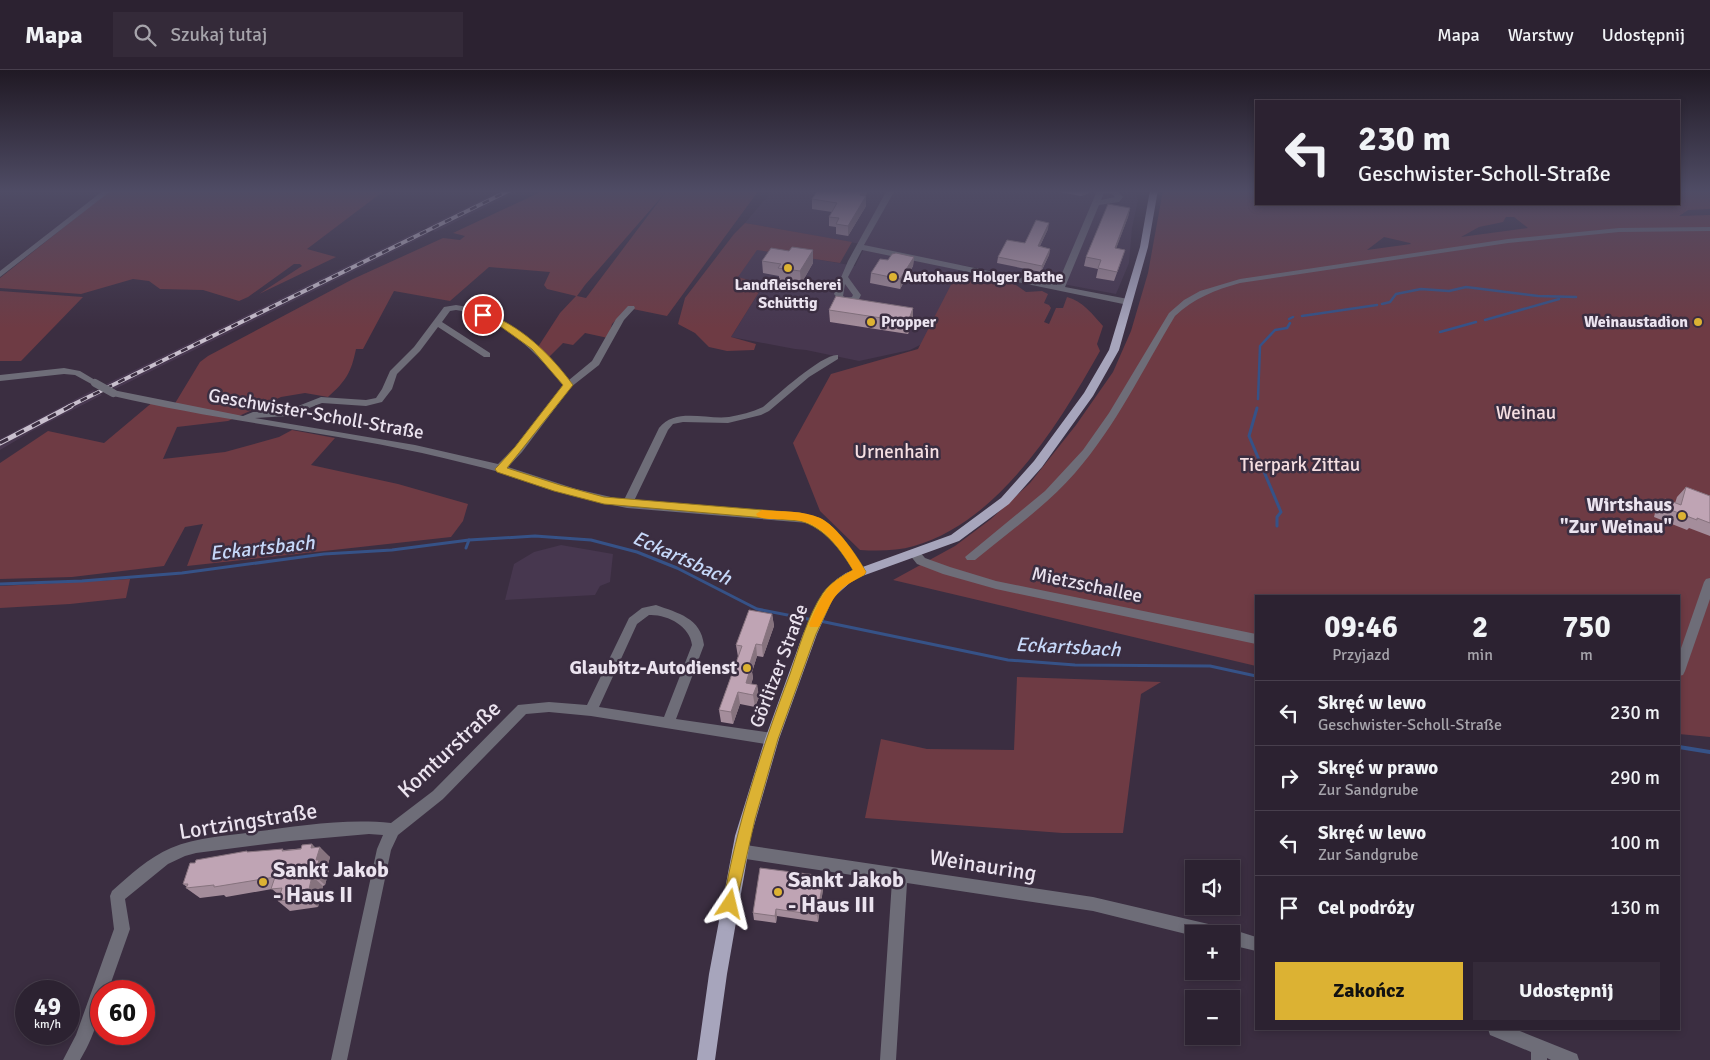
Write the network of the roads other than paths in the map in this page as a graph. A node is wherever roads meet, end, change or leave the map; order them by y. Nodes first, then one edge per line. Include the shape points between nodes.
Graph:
1 (49, 236) edge
2 (866, 236) edge
3 (1083, 236) edge
4 (1146, 236) edge
5 (1556, 236) edge
6 (860, 247) junction
7 (0, 275) edge
8 (844, 277) dead end
9 (1060, 288) junction
10 (1128, 302) junction
11 (631, 308) dead end
12 (436, 322) junction
13 (487, 355) dead end
14 (835, 357) dead end
15 (0, 378) edge
16 (568, 385) junction
17 (113, 393) joint
18 (241, 419) junction
19 (500, 469) junction
20 (626, 504) junction
21 (915, 554) junction
22 (971, 557) dead end
23 (860, 572) junction
24 (1710, 582) edge
25 (1255, 639) edge
26 (1680, 667) edge
27 (591, 711) junction
28 (668, 724) junction
29 (772, 739) junction
30 (393, 830) junction
31 (739, 851) junction
32 (900, 875) junction
33 (1185, 926) edge
34 (1240, 940) edge
35 (1255, 944) edge
36 (1498, 1030) edge
37 (1540, 1053) edge
38 (71, 1060) edge
39 (339, 1060) edge
40 (706, 1060) edge
41 (888, 1060) edge
42 (1572, 1060) edge

1 - 7 street
2 - 6 street
3 - 9 street
4 - 10 main road, Görlitzer Straße
5 - 22 street via 1240,281 1196,295 1172,316 1098,438 1072,470 1048,494
6 - 8 street
6 - 9 street
9 - 10 street
10 - 21 main road, Görlitzer Straße via 1114,350 1102,374 1024,482 964,533
11 - 16 street via 620,319 596,362
12 - 13 street
12 - 16 street via 451,307 490,318 535,347
12 - 18 street via 417,349 392,373 379,400 366,404 321,400 289,413
14 - 20 street via 758,413 728,420 683,419 670,422
15 - 17 street, Geschwister-Scholl-Straße, bridge via 64,371 77,373
16 - 19 street
17 - 18 street, Geschwister-Scholl-Straße
18 - 19 street, Geschwister-Scholl-Straße via 415,448
19 - 20 street, Geschwister-Scholl-Straße via 604,501
20 - 23 street, Geschwister-Scholl-Straße via 817,521
21 - 23 main road, Görlitzer Straße
21 - 25 street, Mietzschallee via 921,561 947,571 996,585
23 - 29 main road, Görlitzer Straße via 834,588 822,608
24 - 26 street
27 - 28 street, Komturstraße
27 - 28 street via 633,621 646,612 656,610 682,619 697,635 698,645
27 - 30 street, Komturstraße via 549,707 523,709 438,795
28 - 29 street, Komturstraße
29 - 31 main road, Görlitzer Straße
30 - 38 street, Lortzingstraße via 369,827 290,834 185,848 162,859 117,896 122,929 84,1038
30 - 39 street, Komturstraße via 384,849
31 - 32 street, Weinauring
31 - 40 main road, Görlitzer Straße
32 - 33 street, Weinauring via 1093,904
32 - 41 street
34 - 35 street
36 - 37 street
37 - 42 street

